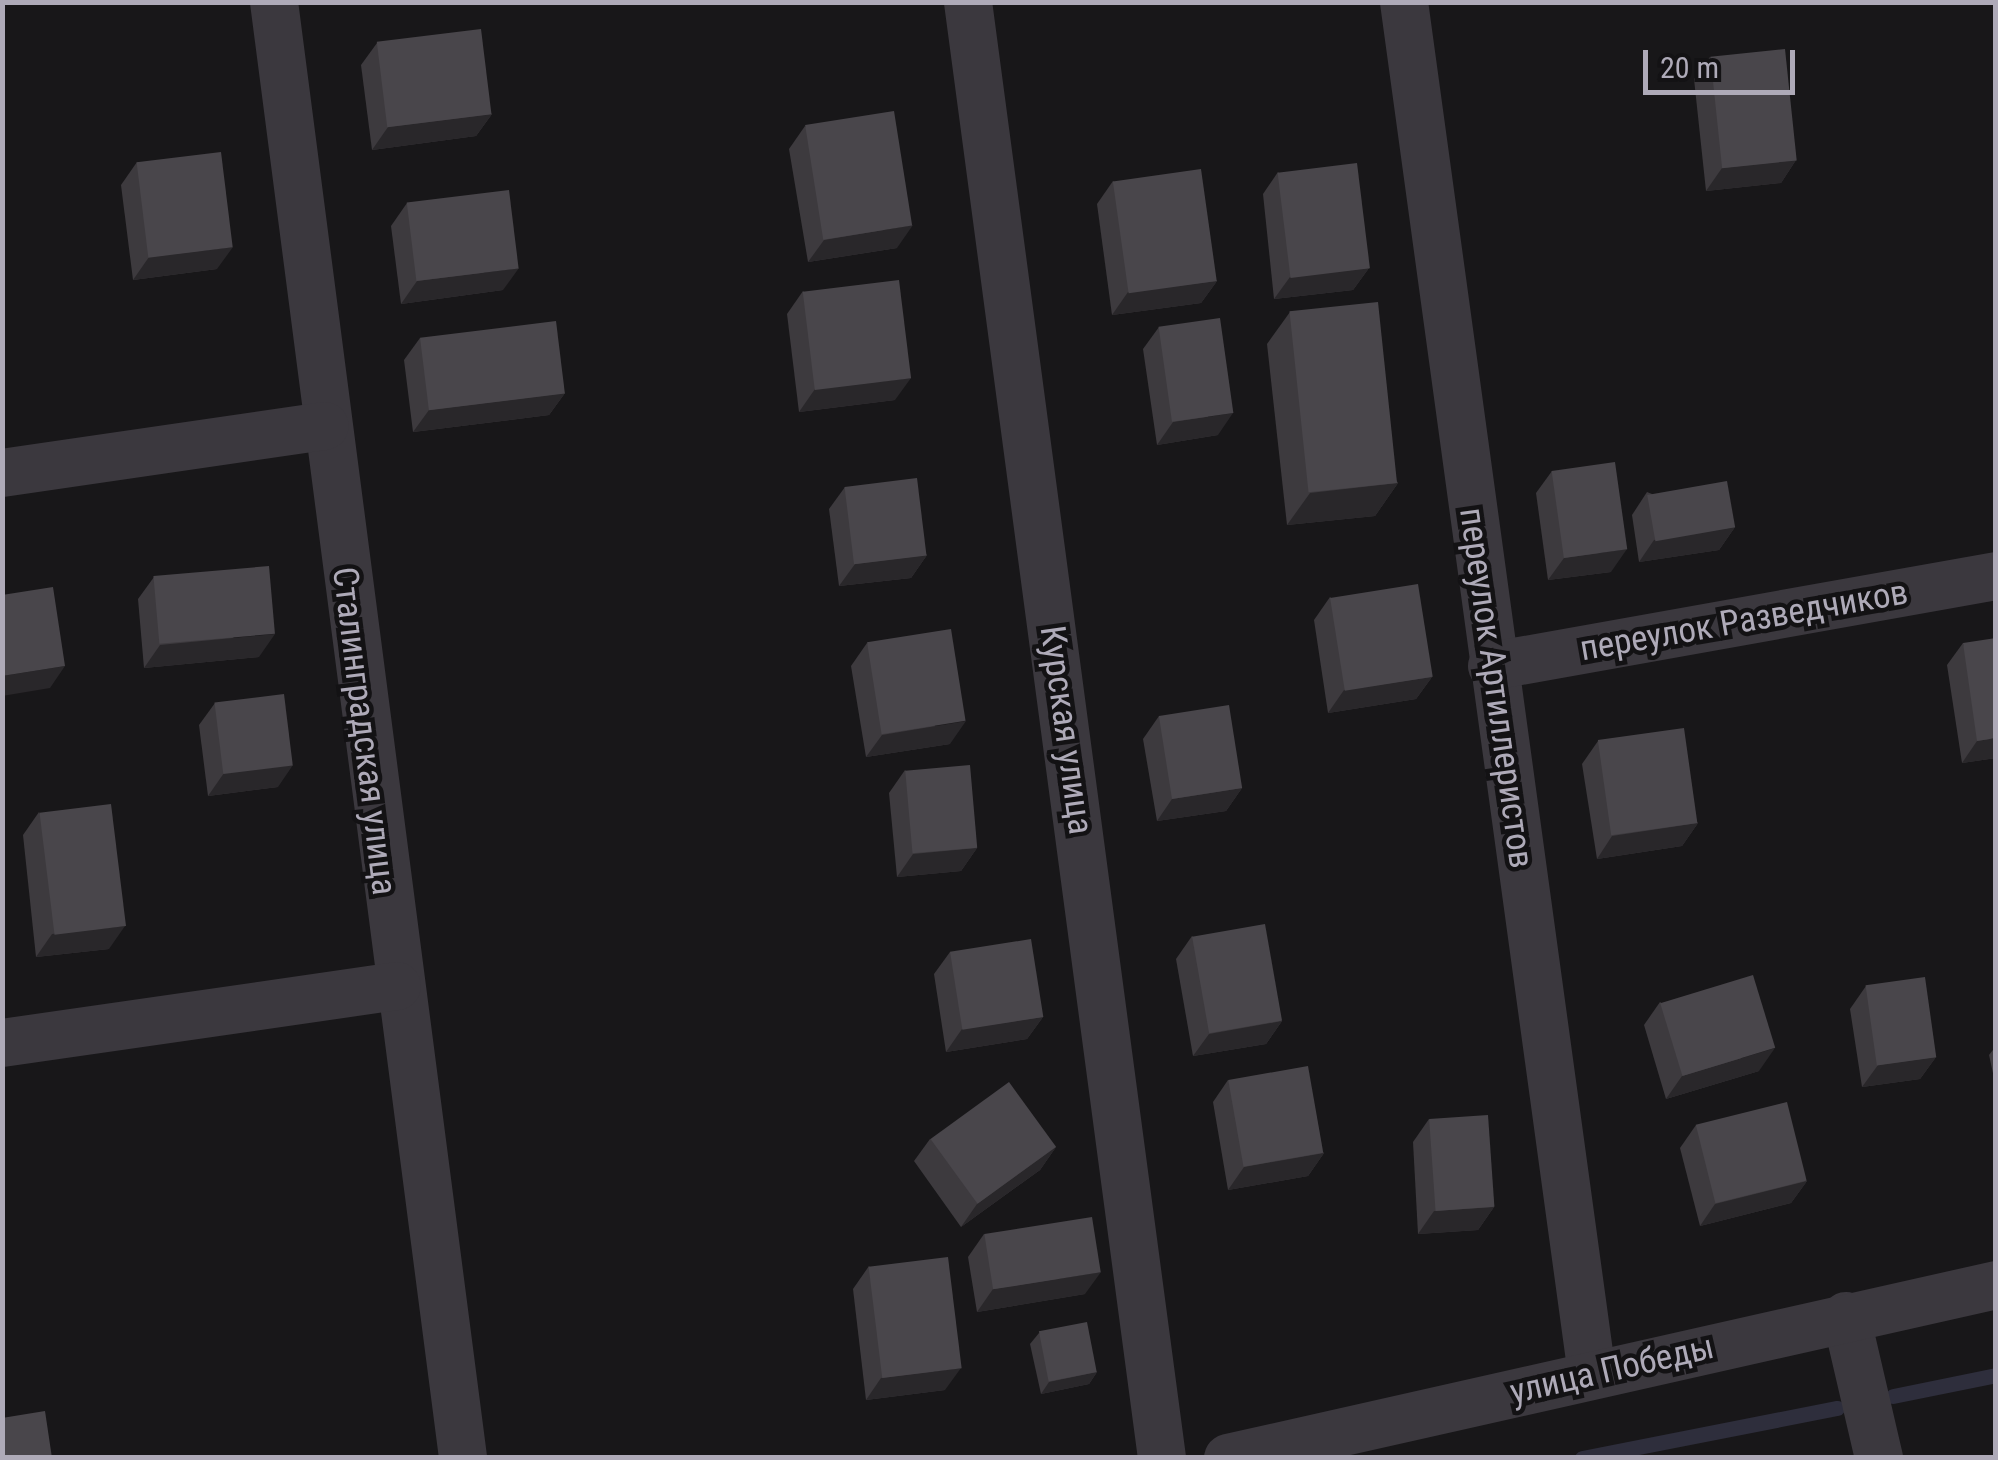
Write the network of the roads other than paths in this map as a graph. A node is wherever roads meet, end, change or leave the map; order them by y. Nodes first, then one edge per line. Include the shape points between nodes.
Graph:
1 (274, 2) edge
2 (968, 2) edge
3 (1413, 4) edge
4 (324, 426) junction
5 (2, 473) edge
6 (1996, 576) edge
7 (1492, 666) junction
8 (397, 986) junction
9 (2, 1043) edge
10 (1996, 1284) edge
11 (1846, 1316) junction
12 (1592, 1374) junction
13 (463, 1458) edge
14 (1162, 1458) edge
15 (1228, 1458) edge
16 (1879, 1458) edge

1 - 4 street, Сталинградская улица
2 - 14 street, Курская улица
3 - 7 street, переулок Артиллеристов
4 - 5 street
4 - 8 street, Сталинградская улица
6 - 7 street, переулок Разведчиков
7 - 12 street, переулок Артиллеристов
8 - 9 street
8 - 13 street, Сталинградская улица
10 - 11 street, улица Победы
11 - 12 street, улица Победы
11 - 16 street
12 - 15 street, улица Победы

